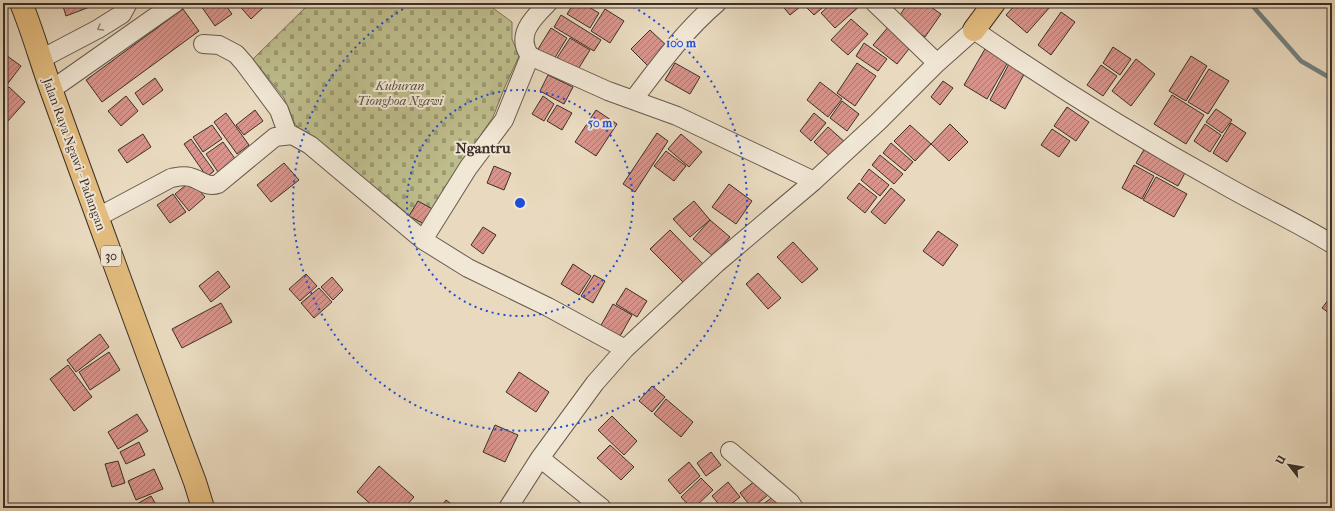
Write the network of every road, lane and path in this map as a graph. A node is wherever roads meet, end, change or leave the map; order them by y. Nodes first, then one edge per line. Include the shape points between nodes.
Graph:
1 (22, 3) edge
2 (128, 3) edge
3 (176, 3) edge
4 (548, 3) edge
5 (717, 3) edge
6 (875, 3) edge
7 (994, 3) edge
8 (974, 30) junction
9 (203, 44) dead end
10 (530, 56) junction
11 (41, 59) junction
12 (936, 63) junction
13 (51, 90) junction
14 (633, 100) junction
15 (288, 135) junction
16 (814, 181) junction
17 (98, 217) junction
18 (422, 240) junction
19 (1332, 244) edge
20 (625, 349) junction
21 (730, 451) dead end
22 (540, 458) junction
23 (203, 508) edge
24 (508, 508) edge
25 (602, 508) edge
26 (794, 508) edge

1 - 11 main road, Jalan Raya Ngawi - Padangan / 30
2 -> 11 street via 122,14
3 - 13 street
4 - 10 street via 536,15 526,31 525,49
5 - 14 street via 700,17 670,50
6 - 12 street
7 - 8 main road
8 - 12 street
8 - 19 street via 1139,136
9 - 15 street via 219,45 236,54 279,110
10 - 14 street
10 - 18 street via 504,120 468,168
11 - 13 main road, Jalan Raya Ngawi - Padangan / 30
12 - 16 street via 878,122
13 - 17 main road, Jalan Raya Ngawi - Padangan / 30
14 - 16 street via 677,116
15 - 17 street via 276,137 218,184 205,183 192,177 171,178
15 - 18 street via 310,145
16 - 20 street via 717,263
17 - 23 main road, Jalan Raya Ngawi - Padangan / 30
18 - 20 street via 468,268 548,307
20 - 22 street via 595,382
21 - 26 street
22 - 24 street
22 - 25 street

